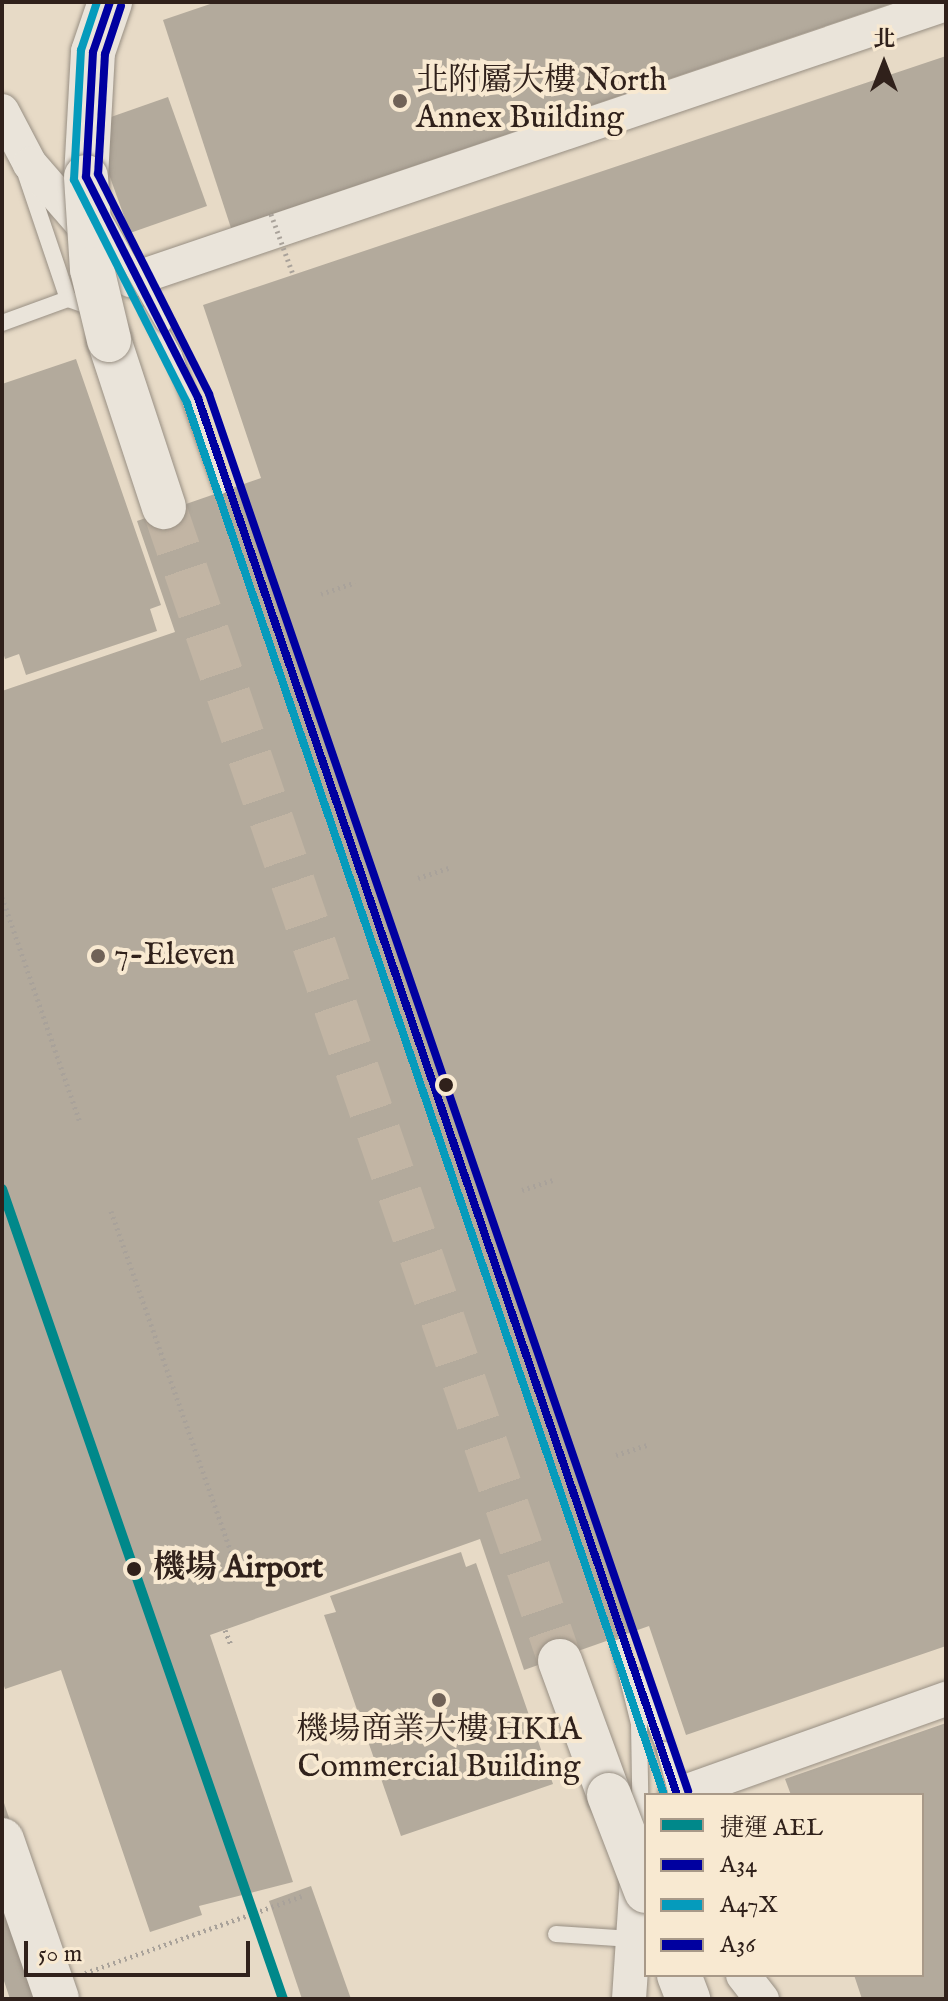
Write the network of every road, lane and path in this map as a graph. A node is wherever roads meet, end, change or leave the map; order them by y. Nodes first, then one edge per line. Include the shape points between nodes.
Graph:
1 (110, 4) edge
2 (946, 4) edge
3 (6, 120) edge
4 (86, 177) junction
5 (271, 214) dead end
6 (293, 274) dead end
7 (131, 280) junction
8 (68, 299) junction
9 (2, 323) edge
10 (169, 497) joint
11 (355, 582) dead end
12 (321, 594) dead end
13 (451, 867) dead end
14 (418, 878) dead end
15 (2, 897) edge
16 (80, 1122) dead end
17 (553, 1180) dead end
18 (522, 1190) dead end
19 (111, 1211) dead end
20 (647, 1445) dead end
21 (616, 1455) dead end
22 (242, 1583) dead end
23 (225, 1630) dead end
24 (231, 1645) dead end
25 (560, 1661) tunnel mouth
26 (946, 1699) edge
27 (676, 1793) edge
28 (683, 1793) edge
29 (643, 1835) edge
30 (2, 1840) edge
31 (644, 1886) edge
32 (302, 1896) dead end
33 (556, 1934) dead end
34 (639, 1939) edge
35 (680, 1977) edge
36 (695, 1977) edge
37 (745, 1977) edge
38 (67, 1988) edge
39 (629, 1999) edge
40 (688, 1999) edge
41 (698, 1999) edge
42 (762, 1999) edge

1 - 4 street via 93,52
2 - 7 street
3 - 7 street via 77,225
3 - 8 lane
4 - 7 lane, bridge via 182,361 225,485 174,355
4 - 10 street, bridge via 92,269 109,340
5 - 6 path, bridge
8 - 9 lane
8 - 10 lane via 104,311 124,344
11 - 12 path
13 - 14 path
15 - 16 path
17 - 18 path
19 - 22 path
20 - 21 path
23 - 24 path
25 - 31 street, bridge
26 - 28 street
27 - 29 lane, bridge via 623,1643 639,1724
29 - 34 street
30 - 38 street
32 - 38 path
33 - 34 lane
34 - 39 street
35 - 40 street
36 - 41 lane
37 - 42 street

